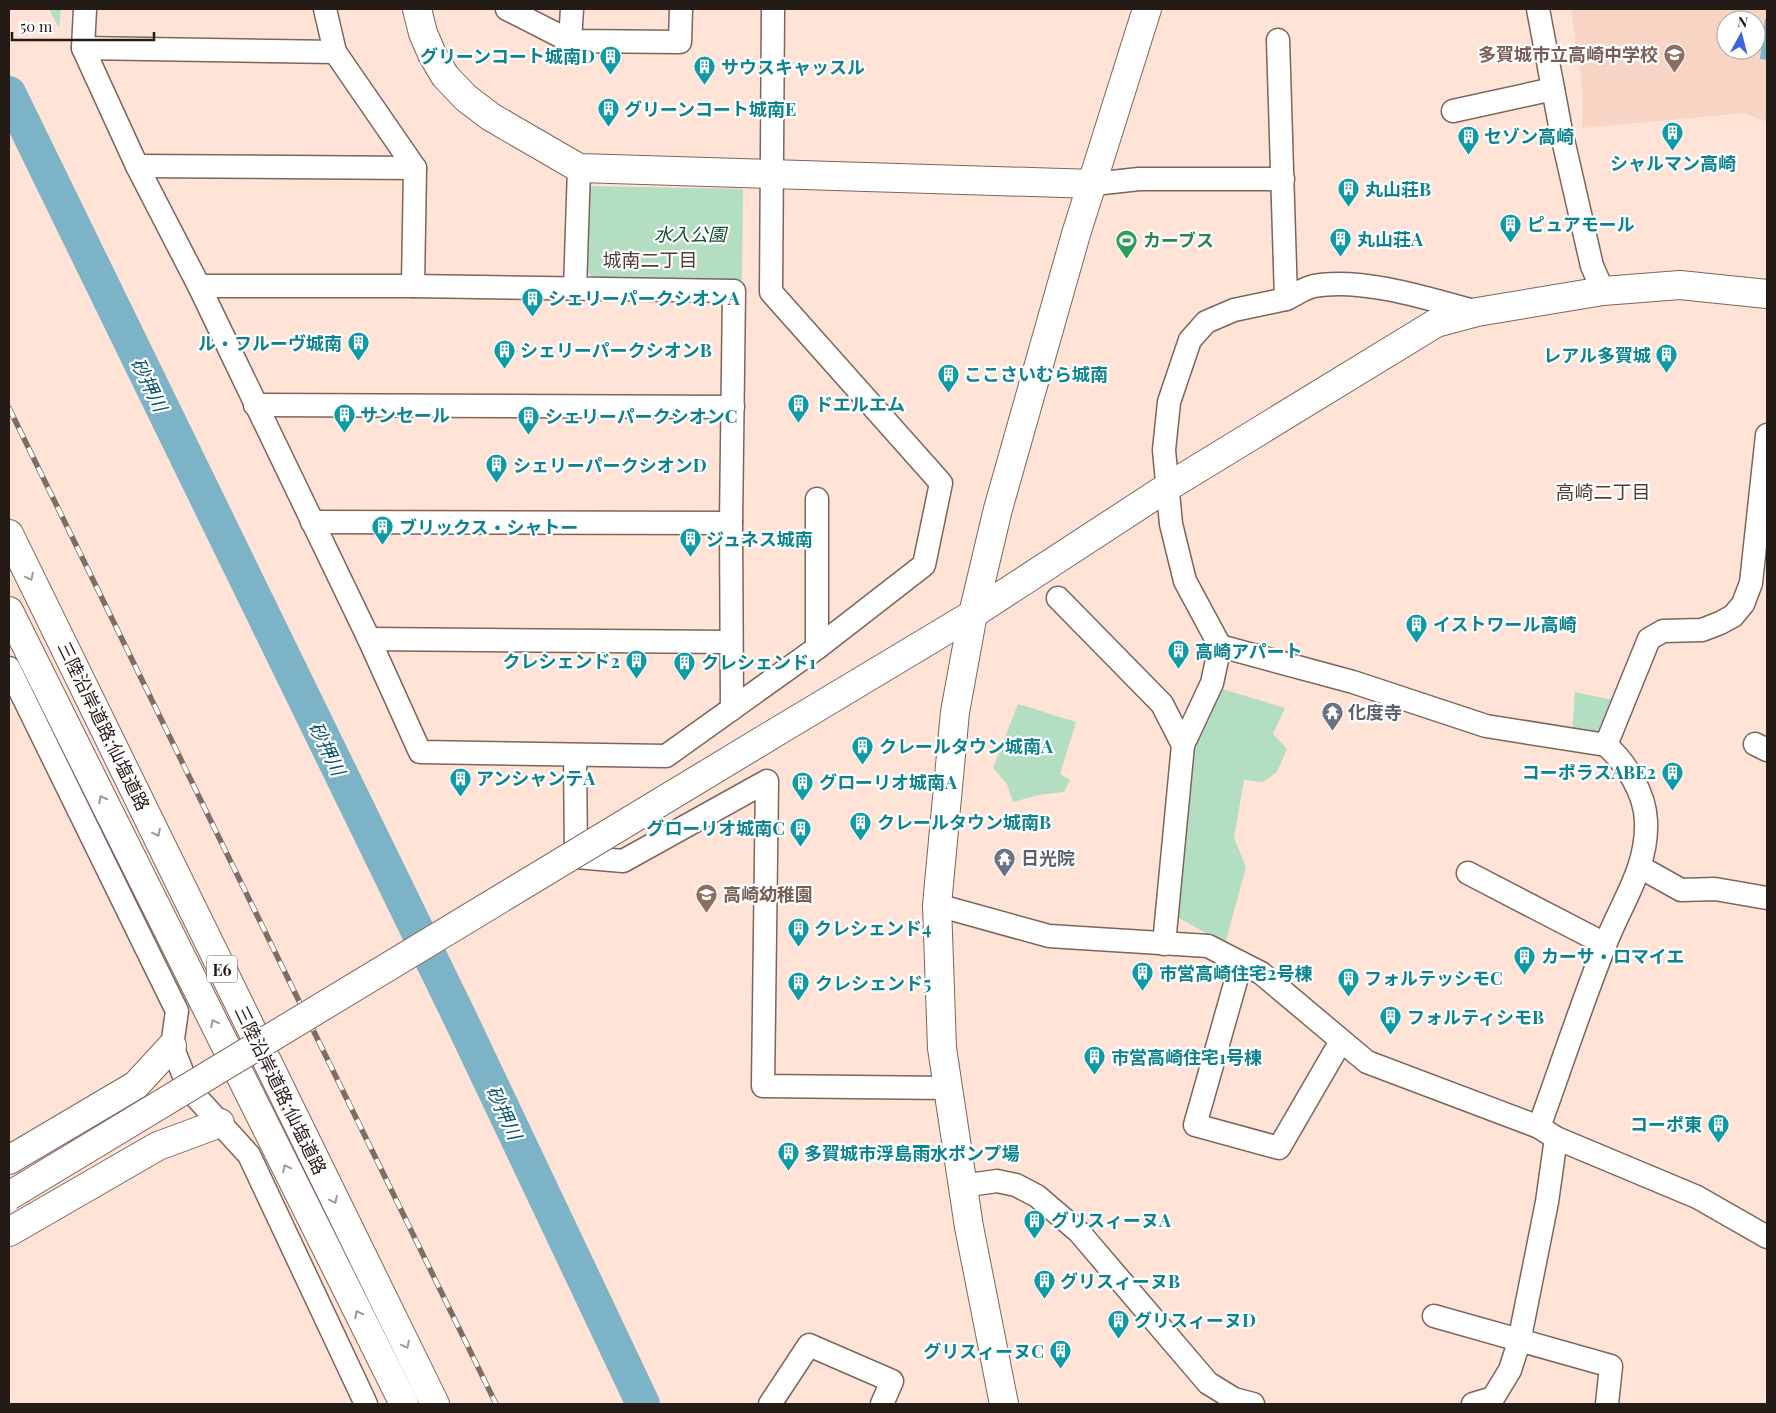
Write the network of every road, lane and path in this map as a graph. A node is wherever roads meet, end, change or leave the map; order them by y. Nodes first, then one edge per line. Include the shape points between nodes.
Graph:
1 (85, 9) edge
2 (326, 9) edge
3 (417, 9) edge
4 (507, 9) edge
5 (572, 9) edge
6 (681, 9) edge
7 (773, 9) edge
8 (1147, 9) edge
9 (1538, 9) edge
10 (1278, 40) dead end
11 (570, 41) junction
12 (83, 48) junction
13 (335, 52) junction
14 (1553, 89) junction
15 (1453, 111) dead end
16 (137, 166) junction
17 (415, 168) junction
18 (579, 168) junction
19 (771, 173) junction
20 (1283, 179) junction
21 (1094, 184) junction
22 (199, 286) junction
23 (413, 286) junction
24 (575, 289) junction
25 (1603, 291) junction
26 (1767, 294) edge
27 (1286, 299) junction
28 (1477, 312) junction
29 (255, 405) junction
30 (733, 407) junction
31 (1767, 435) edge
32 (1764, 479) edge
33 (1166, 488) junction
34 (817, 499) dead end
35 (312, 522) junction
36 (731, 524) junction
37 (9, 534) edge
38 (1058, 598) dead end
39 (9, 611) edge
40 (973, 614) junction
41 (369, 639) junction
42 (731, 642) junction
43 (1220, 646) junction
44 (817, 648) junction
45 (9, 668) edge
46 (732, 709) junction
47 (1183, 745) junction
48 (1606, 745) junction
49 (575, 755) junction
50 (1640, 867) junction
51 (1468, 873) dead end
52 (1767, 898) edge
53 (936, 905) junction
54 (1164, 944) junction
55 (1605, 944) junction
56 (1241, 963) junction
57 (1341, 1041) junction
58 (172, 1046) junction
59 (948, 1088) junction
60 (220, 1123) junction
61 (1547, 1133) junction
62 (9, 1160) edge
63 (962, 1186) junction
64 (9, 1196) edge
65 (9, 1232) edge
66 (1767, 1237) edge
67 (1434, 1316) dead end
68 (1519, 1342) junction
69 (1492, 1402) edge
70 (366, 1404) edge
71 (404, 1404) edge
72 (435, 1404) edge
73 (770, 1404) edge
74 (882, 1404) edge
75 (1004, 1404) edge
76 (1253, 1404) edge
77 (1607, 1404) edge

1 - 12 street
2 - 13 street
3 - 18 main road via 432,54 445,76 466,98
4 - 11 street
5 - 11 street
6 - 11 street via 680,42
7 - 19 street
8 - 21 main road
9 - 14 street
10 - 20 street
12 - 13 street
12 - 16 street
13 - 17 street
14 - 15 street
14 - 25 street via 1592,266
16 - 17 street
16 - 22 street
17 - 23 street
18 - 19 main road
18 - 24 street
19 - 21 main road
19 - 44 street via 771,292 941,483 924,565
20 - 21 street via 1139,179
20 - 27 street
21 - 40 main road via 1076,234 1001,500
22 - 23 street
22 - 29 street
23 - 24 street
24 - 30 street via 734,291
25 - 26 main road via 1680,285
25 - 28 main road
27 - 28 street via 1311,286 1339,283 1408,293
27 - 33 street via 1234,310 1206,322 1190,340 1169,402 1164,450
28 - 33 main road via 1436,323
29 - 30 street
29 - 35 street
30 - 36 street
31 - 32 street
32 - 48 street via 1751,584 1743,604 1732,616 1702,630 1663,632 1648,639
33 - 40 main road
33 - 43 street via 1170,524 1185,580
34 - 44 street
35 - 36 street
35 - 41 street
36 - 42 street
37 -> 72 main road, 三陸沿岸道路;仙塩道路 / E6
38 - 47 street via 1162,704
71 -> 39 main road, 三陸沿岸道路;仙塩道路 / E6
40 - 53 main road via 955,712
40 - 64 main road, bridge
41 - 42 street
41 - 49 street via 420,752
42 - 46 street
43 - 47 street via 1212,683
43 - 48 street via 1353,682 1486,726
44 - 46 street
45 - 58 street via 177,1011
46 - 49 street via 666,756
47 - 54 street
48 - 50 street via 1617,754 1639,794 1646,819 1645,850
49 - 59 street via 576,857 623,861 767,781 763,1086
50 - 52 street via 1681,890 1715,889
50 - 55 street
51 - 55 street
53 - 54 street via 1049,936
53 - 59 main road via 942,1048
54 - 56 street via 1208,946
55 - 61 street
56 - 57 street via 1261,973
56 - 57 street via 1195,1125 1279,1148
57 - 61 street via 1367,1062
58 - 60 street via 189,1089
58 - 62 main road via 136,1085
59 - 63 main road
60 - 65 main road via 158,1146
60 - 70 street via 249,1155
61 - 66 street via 1697,1197
61 - 68 street via 1547,1202
63 - 75 main road
63 - 76 street via 997,1181 1016,1185 1037,1196 1078,1232 1208,1383 1234,1399
67 - 68 street
68 - 69 street via 1510,1370
68 - 77 street via 1611,1366
73 - 74 street via 809,1345 892,1381

